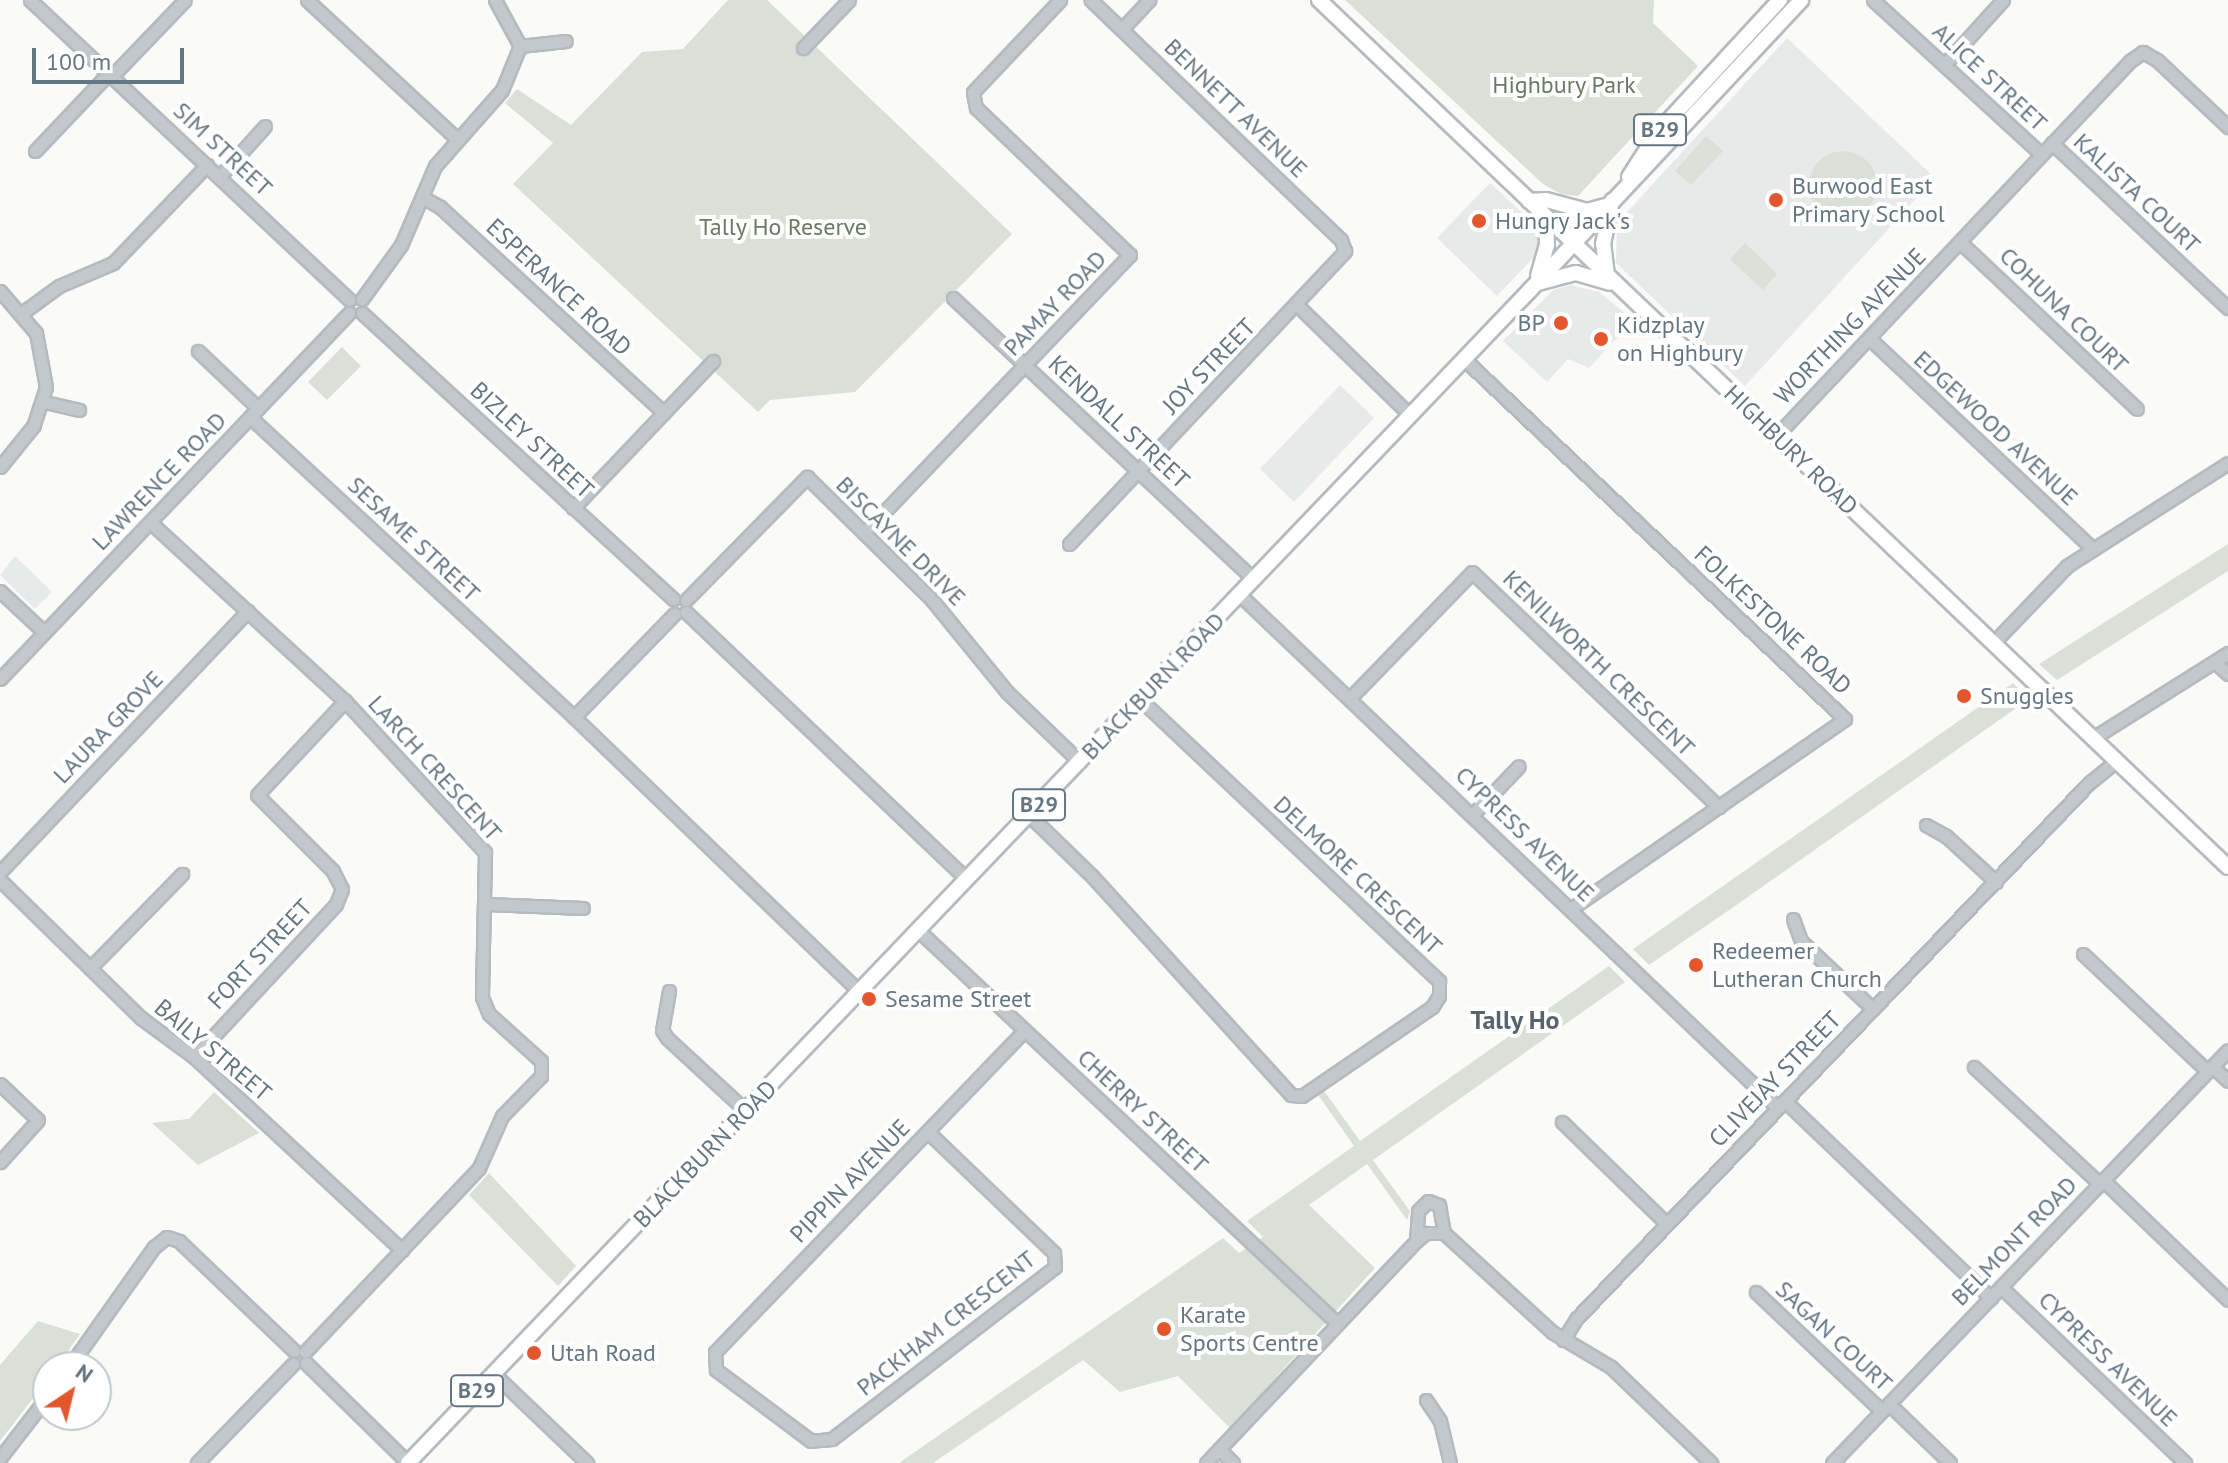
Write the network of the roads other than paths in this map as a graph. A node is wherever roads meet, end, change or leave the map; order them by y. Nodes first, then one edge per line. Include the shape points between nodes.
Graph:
1 (30, 0) edge
2 (185, 0) edge
3 (307, 0) edge
4 (495, 0) edge
5 (849, 0) edge
6 (1060, 0) edge
7 (1091, 0) edge
8 (1149, 0) edge
9 (1319, 0) edge
10 (1780, 0) edge
11 (1801, 0) edge
12 (1873, 0) edge
13 (2003, 0) edge
14 (1122, 29) junction
15 (566, 41) dead end
16 (520, 46) junction
17 (803, 48) dead end
18 (1944, 65) junction
19 (111, 75) junction
20 (265, 126) dead end
21 (2228, 127) edge
22 (457, 139) junction
23 (2052, 143) junction
24 (35, 151) dead end
25 (2041, 154) junction
26 (207, 165) junction
27 (220, 176) junction
28 (1627, 181) junction
29 (422, 197) junction
30 (1529, 201) junction
31 (1609, 202) junction
32 (1546, 217) junction
33 (1960, 242) junction
34 (1574, 243) junction
35 (1345, 251) joint
36 (1607, 275) junction
37 (1533, 287) junction
38 (1618, 287) junction
39 (0, 291) edge
40 (953, 298) dead end
41 (362, 299) junction
42 (349, 300) junction
43 (1298, 306) junction
44 (2228, 308) edge
45 (22, 313) junction
46 (349, 313) junction
47 (362, 313) junction
48 (1869, 338) junction
49 (198, 351) dead end
50 (1464, 359) junction
51 (713, 361) dead end
52 (1026, 365) junction
53 (45, 402) junction
54 (2137, 409) dead end
55 (79, 410) dead end
56 (254, 413) junction
57 (664, 413) junction
58 (1410, 415) junction
59 (1776, 436) junction
60 (2228, 463) edge
61 (0, 467) edge
62 (1139, 470) junction
63 (573, 508) junction
64 (150, 522) junction
65 (864, 533) junction
66 (1069, 544) dead end
67 (2093, 549) junction
68 (1253, 579) junction
69 (0, 591) edge
70 (1240, 595) junction
71 (679, 606) junction
72 (248, 611) junction
73 (44, 632) junction
74 (1993, 643) junction
75 (2228, 653) edge
76 (2215, 662) junction
77 (2228, 674) edge
78 (0, 679) edge
79 (1350, 698) junction
80 (1140, 699) junction
81 (345, 701) junction
82 (574, 717) junction
83 (2093, 738) junction
84 (2113, 757) junction
85 (1080, 762) junction
86 (1519, 766) dead end
87 (1719, 807) junction
88 (1473, 814) junction
89 (1029, 815) junction
90 (1926, 825) dead end
91 (2228, 867) edge
92 (0, 872) edge
93 (182, 874) dead end
94 (0, 880) edge
95 (967, 880) junction
96 (1996, 882) junction
97 (487, 904) junction
98 (583, 908) dead end
99 (1572, 908) junction
100 (1793, 919) dead end
101 (919, 931) junction
102 (2083, 954) dead end
103 (90, 968) junction
104 (669, 991) dead end
105 (860, 992) junction
106 (1873, 1009) junction
107 (1024, 1031) junction
108 (2228, 1050) edge
109 (194, 1057) junction
110 (1974, 1067) dead end
111 (2210, 1069) junction
112 (2228, 1081) edge
113 (0, 1084) edge
114 (1782, 1105) junction
115 (746, 1111) junction
116 (1562, 1122) dead end
117 (928, 1132) junction
118 (0, 1162) edge
119 (2101, 1182) junction
120 (1667, 1224) junction
121 (1444, 1233) junction
122 (1416, 1241) junction
123 (402, 1250) junction
124 (2001, 1287) junction
125 (1756, 1292) dead end
126 (1991, 1298) junction
127 (2228, 1300) edge
128 (1337, 1323) junction
129 (1563, 1340) junction
130 (80, 1351) edge
131 (299, 1357) junction
132 (712, 1363) joint
133 (494, 1374) junction
134 (1426, 1400) dead end
135 (1885, 1408) junction
136 (32, 1417) edge
137 (1219, 1449) junction
138 (0, 1458) edge
139 (197, 1463) edge
140 (408, 1463) edge
141 (587, 1463) edge
142 (1206, 1463) edge
143 (1233, 1463) edge
144 (1450, 1463) edge
145 (1711, 1463) edge
146 (1832, 1463) edge
147 (1950, 1463) edge
148 (2185, 1463) edge

1 - 19 street, SIM STREET
2 - 19 street
3 - 22 street
4 - 16 street
5 - 17 street
6 - 52 street, PAMAY ROAD via 973,92 976,108 1130,255
7 - 14 street, BENNETT AVENUE
8 - 14 street
9 - 30 main road, HIGHBURY ROAD
10 - 28 main road, BLACKBURN ROAD / B29 via 1658,132
11 - 28 main road, BLACKBURN ROAD / B29 via 1648,166
12 - 18 street, ALICE STREET
13 - 18 street
14 - 35 street, BENNETT AVENUE via 1341,240
15 - 16 street
16 - 22 street via 502,90
18 - 25 street, ALICE STREET
19 - 24 street
19 - 26 street, SIM STREET
20 - 27 street
21 - 23 street, WORTHING AVENUE via 2143,52
22 - 29 street via 435,166
23 - 25 street, WORTHING AVENUE
23 - 44 street, KALISTA COURT
25 - 33 street, WORTHING AVENUE
26 - 27 street, SIM STREET
26 - 45 street via 113,263 59,286
27 - 42 street, SIM STREET
28 - 31 main road, BLACKBURN ROAD / B29
29 - 41 street via 401,245
29 - 57 street, ESPERANCE ROAD via 440,207
30 - 31 main road via 1587,211
30 - 32 main road, HIGHBURY ROAD
31 - 34 main road, BLACKBURN ROAD / B29
31 - 36 main road via 1603,244
32 - 34 main road, HIGHBURY ROAD
32 - 37 main road via 1546,258
33 - 48 street, WORTHING AVENUE
33 - 54 street, COHUNA COURT
34 - 36 main road, HIGHBURY ROAD
34 - 37 main road, BLACKBURN ROAD / B29
35 - 43 street, JOY STREET
36 - 38 main road, HIGHBURY ROAD
37 - 38 main road via 1576,273
37 - 50 main road, BLACKBURN ROAD / B29
38 - 59 main road, HIGHBURY ROAD
39 - 45 street
40 - 52 street, KENDALL STREET
41 - 42 street
41 - 47 street
42 - 46 street
43 - 58 street
43 - 62 street, JOY STREET
45 - 53 street via 45,361
46 - 47 street
46 - 56 street, LAWRENCE ROAD
47 - 63 street, BIZLEY STREET
48 - 59 street, WORTHING AVENUE
48 - 67 street, EDGEWOOD AVENUE
49 - 56 street, SESAME STREET
50 - 58 main road, BLACKBURN ROAD / B29
50 - 87 street, FOLKESTONE ROAD via 1845,719
51 - 57 street
52 - 62 street, KENDALL STREET
52 - 65 street, PAMAY ROAD
53 - 55 street
53 - 61 street via 30,433
56 - 64 street, LAWRENCE ROAD
56 - 82 street, SESAME STREET
57 - 63 street
58 - 68 main road, BLACKBURN ROAD / B29
59 - 74 main road, HIGHBURY ROAD
60 - 67 street
62 - 66 street, JOY STREET
62 - 68 street, KENDALL STREET
63 - 71 street, BIZLEY STREET
64 - 72 street, LARCH CRESCENT
64 - 73 street, LAWRENCE ROAD
65 - 71 street, BISCAYNE DRIVE via 807,477
65 - 85 street, BISCAYNE DRIVE via 932,600 1007,692
67 - 74 street via 2053,578
68 - 70 main road, BLACKBURN ROAD / B29
69 - 73 street
70 - 79 street, CYPRESS AVENUE
70 - 80 main road, BLACKBURN ROAD / B29
71 - 82 street
71 - 95 street, BIZLEY STREET
72 - 81 street, LARCH CRESCENT
72 - 92 street, LAURA GROVE
73 - 78 street, LAWRENCE ROAD
74 - 83 main road, HIGHBURY ROAD
75 - 76 street
76 - 77 street
76 - 83 street
79 - 87 street, KENILWORTH CRESCENT via 1472,572
79 - 88 street, CYPRESS AVENUE
80 - 85 main road, BLACKBURN ROAD / B29
80 - 89 street, DELMORE CRESCENT via 1439,981 1432,1007 1302,1096 1291,1095 1092,876
81 - 97 street, LARCH CRESCENT via 485,852
81 - 109 street, FORT STREET via 257,795 333,871 342,889 336,904
82 - 105 street, SESAME STREET
83 - 84 main road, HIGHBURY ROAD
84 - 91 main road, HIGHBURY ROAD
84 - 96 street, CLIVEJAY STREET
85 - 89 main road, BLACKBURN ROAD / B29
86 - 88 street
87 - 99 street, FOLKESTONE ROAD
88 - 99 street, CYPRESS AVENUE
89 - 95 main road, BLACKBURN ROAD / B29
90 - 96 street via 1946,836
93 - 103 street
94 - 103 street, BAILY STREET
95 - 101 main road, BLACKBURN ROAD / B29
96 - 106 street, CLIVEJAY STREET
97 - 98 street
97 - 123 street, LARCH CRESCENT via 482,997 489,1014 541,1061 541,1076 502,1116 479,1168
99 - 114 street, CYPRESS AVENUE
100 - 106 street via 1801,941
101 - 105 main road, BLACKBURN ROAD / B29
101 - 107 street, CHERRY STREET
102 - 111 street
103 - 109 street, BAILY STREET via 141,1018
104 - 115 street via 662,1030 667,1038
105 - 115 main road, BLACKBURN ROAD / B29
106 - 114 street, CLIVEJAY STREET
107 - 117 street, PIPPIN AVENUE
107 - 128 street, CHERRY STREET
108 - 111 street, BELMONT ROAD
109 - 123 street, BAILY STREET
110 - 119 street
111 - 112 street
111 - 119 street, BELMONT ROAD
113 - 118 street via 38,1120
114 - 120 street, CLIVEJAY STREET
114 - 126 street, CYPRESS AVENUE
115 - 133 main road, BLACKBURN ROAD / B29
116 - 120 street
117 - 132 street, PIPPIN AVENUE via 715,1352
117 - 132 street, PACKHAM CRESCENT via 1054,1253 1055,1267 832,1439 800,1436
119 - 124 street, BELMONT ROAD
119 - 127 street
120 - 129 street, CLIVEJAY STREET via 1577,1318
121 - 122 street via 1426,1233
121 - 122 street via 1439,1205 1428,1201 1418,1211
121 - 129 street
122 - 128 street
123 - 131 street, LARCH CRESCENT
124 - 126 street, BELMONT ROAD
124 - 148 street, CYPRESS AVENUE
125 - 135 street, SAGAN COURT
126 - 135 street, BELMONT ROAD
128 - 137 street
129 - 145 street via 1611,1367
130 - 131 street via 154,1247 167,1237 179,1241
131 - 139 street, LARCH CRESCENT
131 - 140 street
133 - 140 main road, BLACKBURN ROAD / B29
133 - 141 street
134 - 144 street via 1440,1421
135 - 146 street, BELMONT ROAD
135 - 147 street, SAGAN COURT
136 - 138 street
137 - 142 street
137 - 143 street

